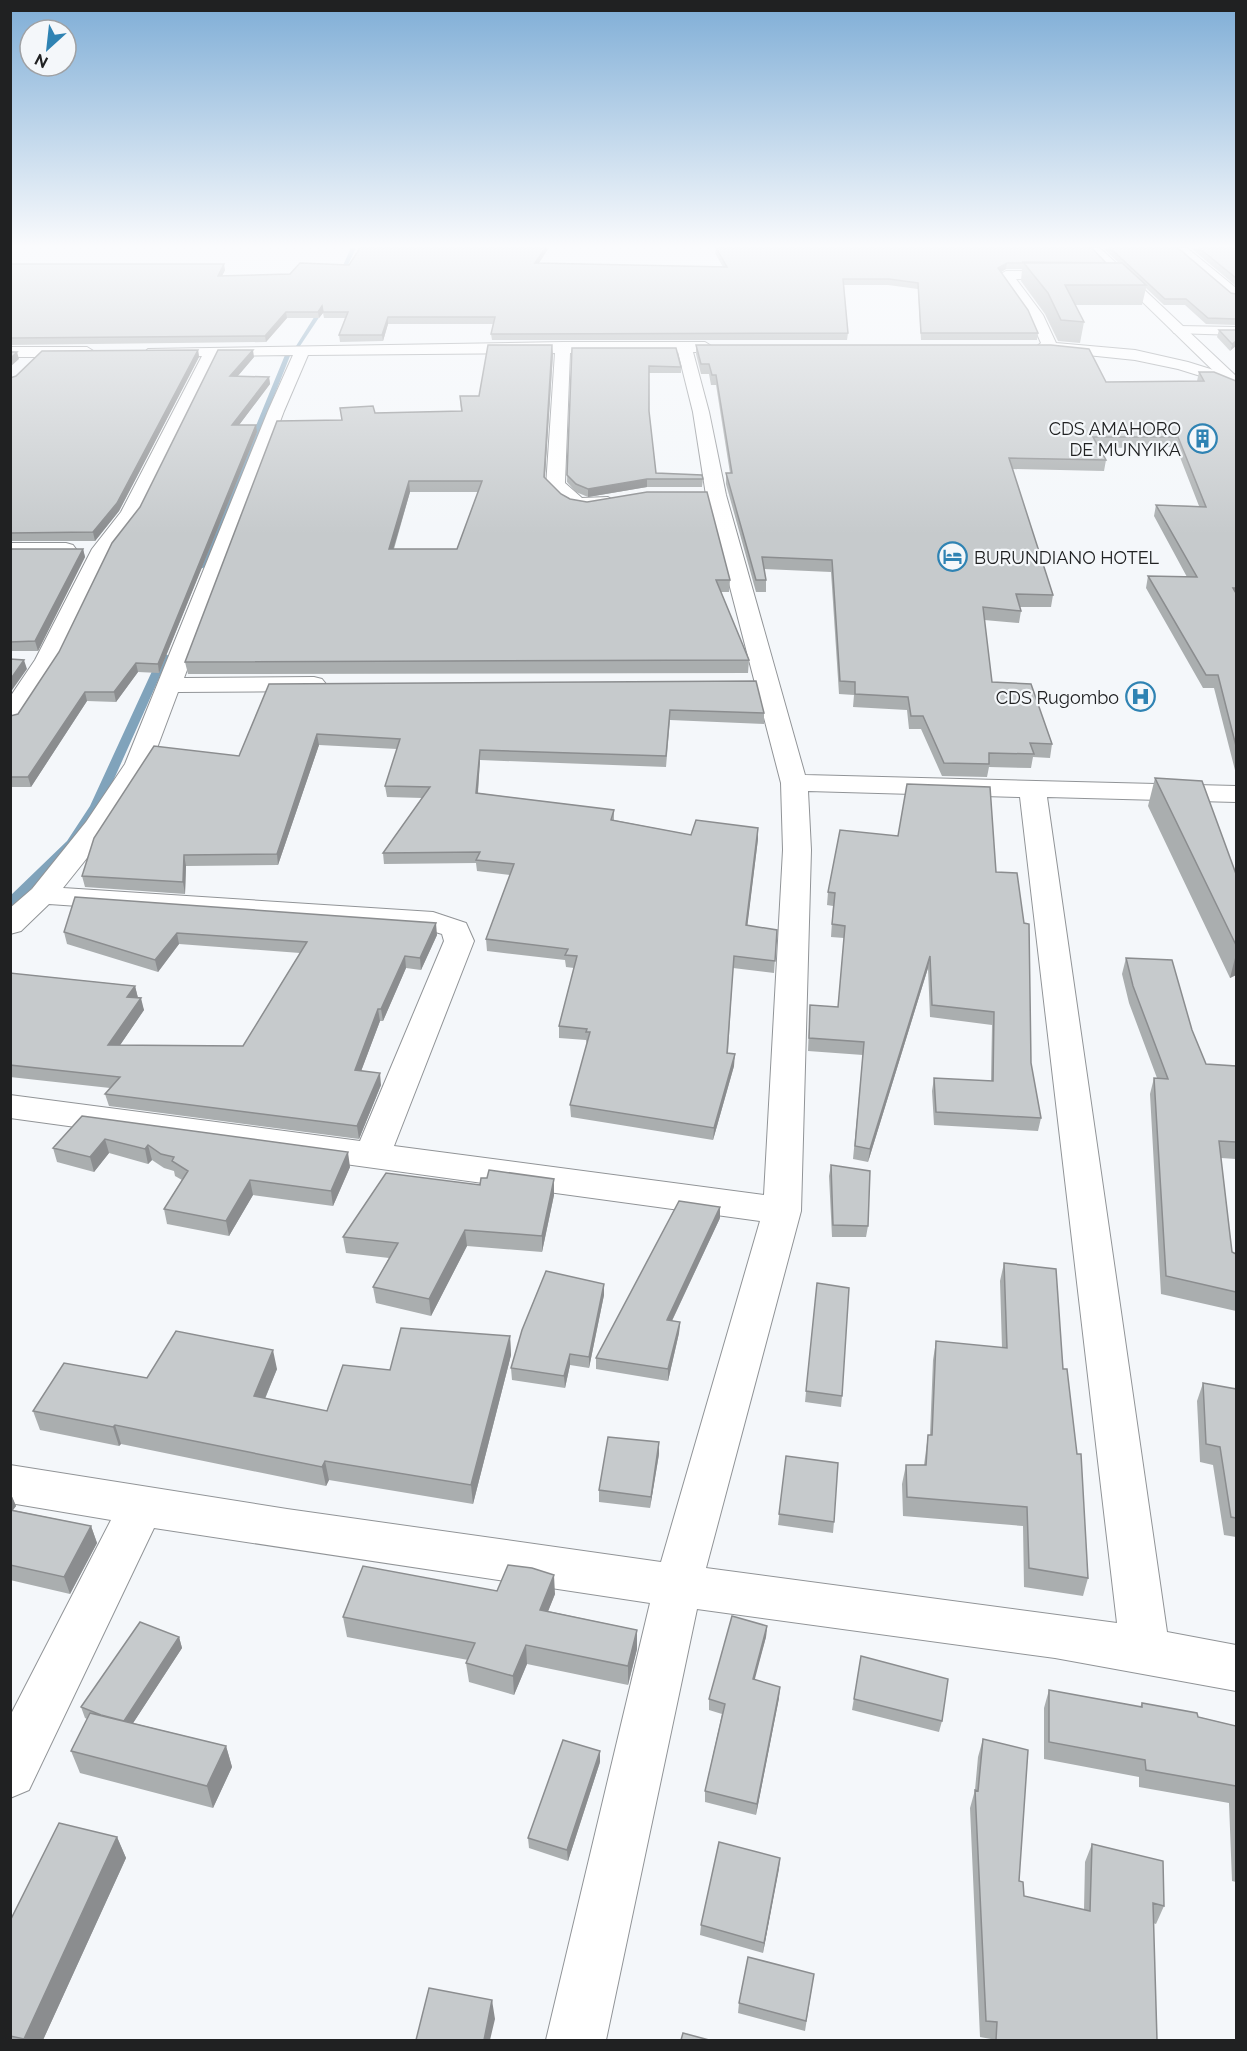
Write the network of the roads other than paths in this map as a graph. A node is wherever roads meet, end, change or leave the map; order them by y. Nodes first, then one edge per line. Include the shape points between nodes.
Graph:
1 (1049, 344) edge
2 (1194, 344) edge
3 (563, 347) junction
4 (1027, 347) edge
5 (1050, 347) junction
6 (303, 350) junction
7 (39, 351) junction
8 (10, 352) edge
9 (108, 352) edge
10 (143, 352) edge
11 (212, 352) junction
12 (25, 365) edge
13 (1236, 383) edge
14 (621, 501) edge
15 (10, 549) edge
16 (102, 549) junction
17 (20, 660) edge
18 (47, 660) junction
19 (337, 684) edge
20 (170, 685) junction
21 (10, 717) edge
22 (794, 783) junction
23 (1033, 790) junction
24 (1236, 794) edge
25 (42, 895) junction
26 (10, 925) edge
27 (10, 1106) edge
28 (373, 1154) junction
29 (782, 1210) junction
30 (10, 1484) edge
31 (141, 1507) junction
32 (678, 1585) junction
33 (1145, 1649) junction
34 (1236, 1668) edge
35 (10, 1772) edge
36 (576, 2040) edge

1 - 5 street
2 - 13 street
3 - 6 street
3 - 14 street via 555,486 562,489 565,497 583,504
3 - 22 street via 701,347 697,392 706,495 754,682
4 - 5 street
5 - 13 street via 1146,357
6 - 11 street
6 - 20 street
7 - 8 street
7 - 9 street
7 - 12 street
10 - 11 street
11 - 16 street via 130,514
15 - 16 street
16 - 18 street
17 - 18 street
18 - 21 street
19 - 20 street
20 - 25 street via 138,764 97,827
22 - 23 street
22 - 29 street via 797,850
23 - 24 street
23 - 33 street
25 - 26 street
25 - 28 street via 433,921 455,929 459,942
27 - 28 street
28 - 29 street
29 - 32 street
30 - 31 street
31 - 32 street
31 - 35 street
32 - 33 street
32 - 36 street
33 - 34 street

